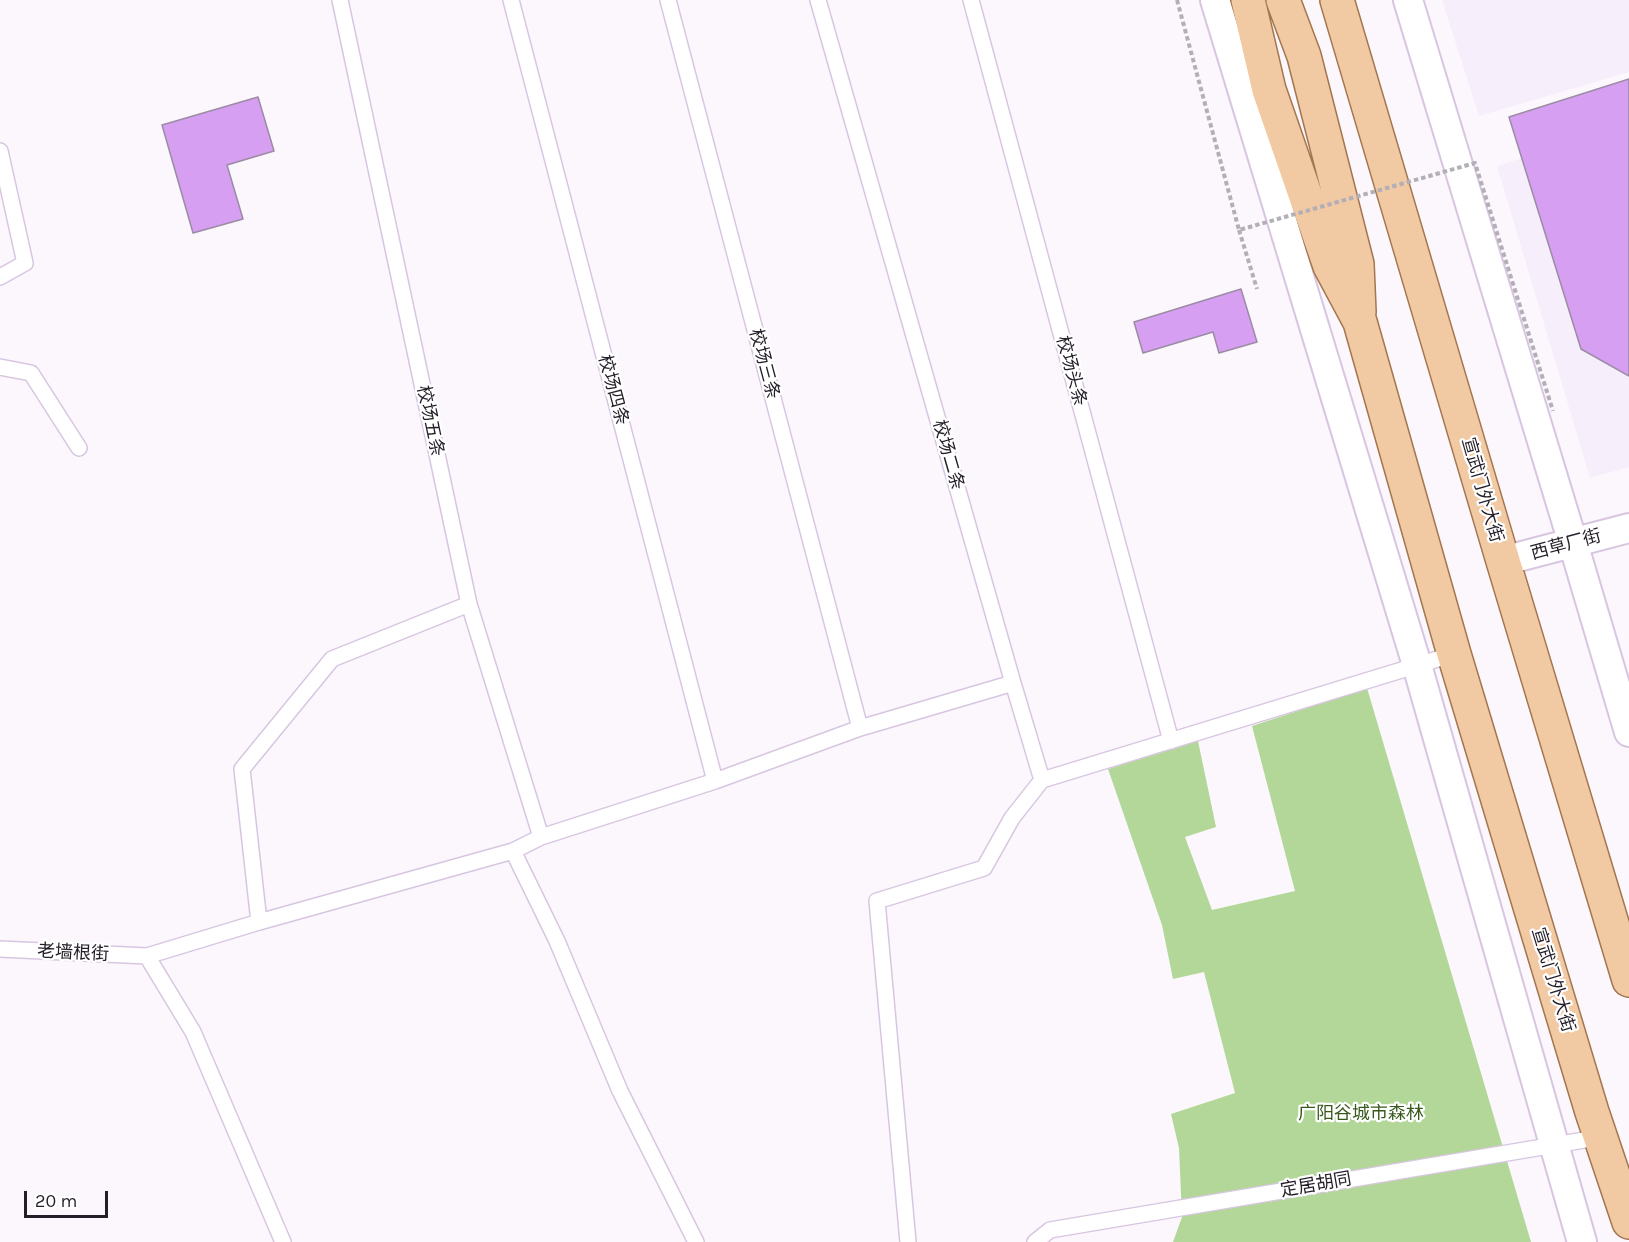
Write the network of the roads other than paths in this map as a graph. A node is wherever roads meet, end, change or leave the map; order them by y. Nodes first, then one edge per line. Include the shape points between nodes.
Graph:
1 (340, 0) edge
2 (510, 0) edge
3 (668, 0) edge
4 (818, 0) edge
5 (971, 0) edge
6 (1215, 0) edge
7 (1248, 0) edge
8 (1283, 0) edge
9 (1337, 0) edge
10 (1408, 0) edge
11 (0, 151) edge
12 (0, 277) edge
13 (1360, 322) junction
14 (0, 367) edge
15 (80, 448) dead end
16 (1629, 528) edge
17 (1573, 543) junction
18 (1503, 561) junction
19 (469, 604) junction
20 (1454, 654) junction
21 (1417, 665) junction
22 (1012, 682) junction
23 (860, 728) junction
24 (1629, 732) edge
25 (1171, 741) junction
26 (1042, 780) junction
27 (715, 781) junction
28 (541, 837) junction
29 (513, 851) junction
30 (259, 922) junction
31 (0, 949) edge
32 (147, 957) junction
33 (1629, 980) edge
34 (1602, 1137) junction
35 (1553, 1145) junction
36 (1629, 1222) edge
37 (283, 1242) edge
38 (696, 1242) edge
39 (908, 1242) edge
40 (1035, 1242) edge
41 (1582, 1242) edge

1 - 19 lane, 校场五条
2 - 27 lane, 校场四条
3 - 23 lane, 校场三条
4 - 22 lane, 校场二条
5 - 25 lane, 校场头条
6 - 21 street
7 - 13 main road, 宣武门外大街 via 1269,90 1330,267
8 - 13 main road, 宣武门外大街 via 1304,56 1357,264
9 - 18 main road, 宣武门外大街
10 - 17 street
11 - 12 lane via 26,263
13 - 20 main road, 宣武门外大街
14 - 15 lane via 30,373
16 - 17 street, 西草厂街
17 - 18 street, 西草厂街
17 - 24 street
18 - 33 main road, 宣武门外大街
19 - 28 lane, 校场五条
19 - 30 lane via 332,659 242,769
20 - 21 lane
20 - 34 main road, 宣武门外大街
21 - 25 lane
21 - 35 street
22 - 23 lane
22 - 26 lane, 校场二条
23 - 27 lane
25 - 26 lane
26 - 39 lane via 1012,818 984,868 877,901
27 - 28 lane
28 - 29 lane
29 - 30 lane
29 - 38 lane via 557,941 620,1091
30 - 32 lane
31 - 32 lane, 老墙根街
32 - 37 lane via 193,1032
34 - 35 lane, 定居胡同
34 - 36 main road, 宣武门外大街
35 - 40 lane, 定居胡同 via 1050,1230
35 - 41 street

